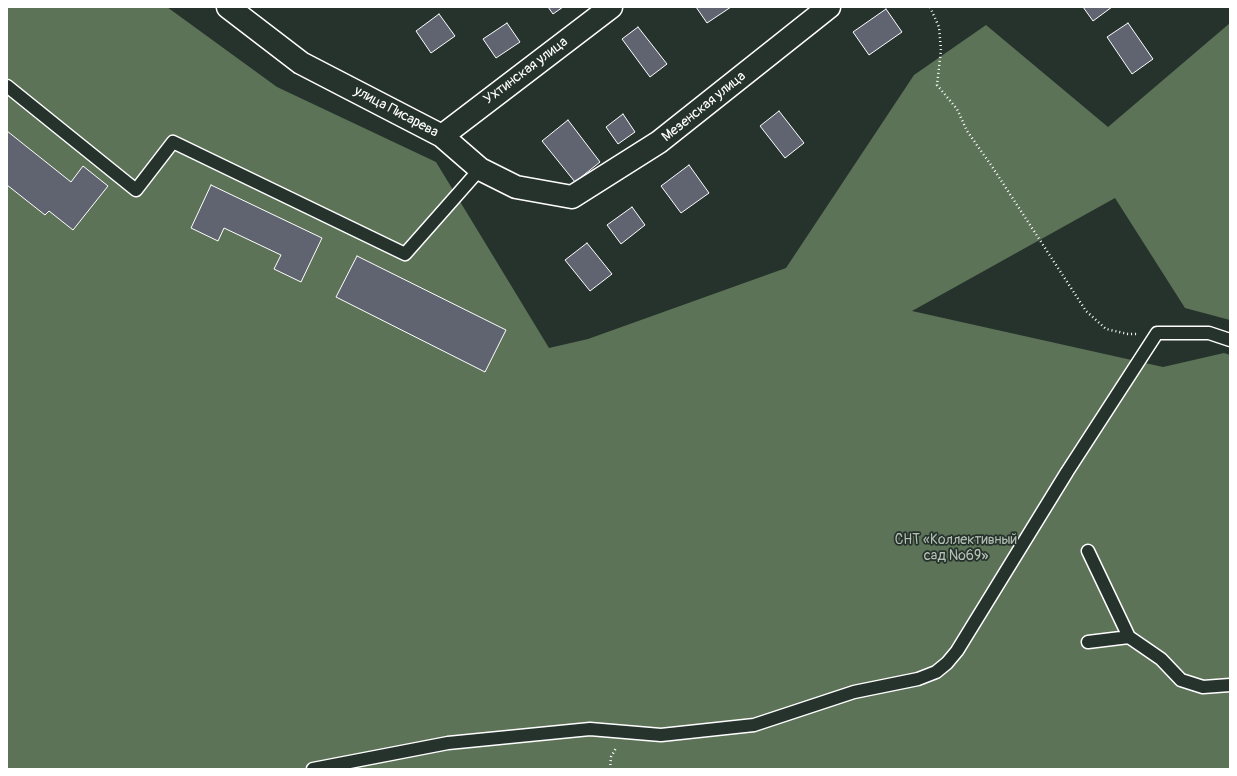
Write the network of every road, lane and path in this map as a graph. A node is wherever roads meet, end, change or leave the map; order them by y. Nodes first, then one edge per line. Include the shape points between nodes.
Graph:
1 (611, 7) edge
2 (829, 7) edge
3 (930, 7) edge
4 (240, 10) edge
5 (7, 86) edge
6 (442, 136) junction
7 (480, 169) junction
8 (572, 197) joint
9 (1157, 332) junction
10 (1230, 340) edge
11 (1088, 551) dead end
12 (1129, 637) junction
13 (1088, 642) dead end
14 (1230, 685) edge
15 (626, 732) junction
16 (313, 769) edge
17 (610, 769) edge

1 - 6 street, Ухтинская улица
2 - 8 street, Мезенская улица via 659,142
3 - 9 path via 939,27 942,50 938,85 957,109 967,131 1086,311 1106,329 1128,334
4 - 6 street, улица Писарева via 302,63
5 - 7 lane via 136,190 173,142 405,254
6 - 7 street, улица Писарева
7 - 8 street, улица Писарева via 516,187
9 - 10 lane via 1209,333
9 - 15 lane via 956,651 936,672 918,679 854,692 754,726 661,735
11 - 12 lane
12 - 13 lane
12 - 14 lane via 1161,659 1181,680 1202,687
15 - 16 lane via 590,729 448,743
15 - 17 path via 611,757

